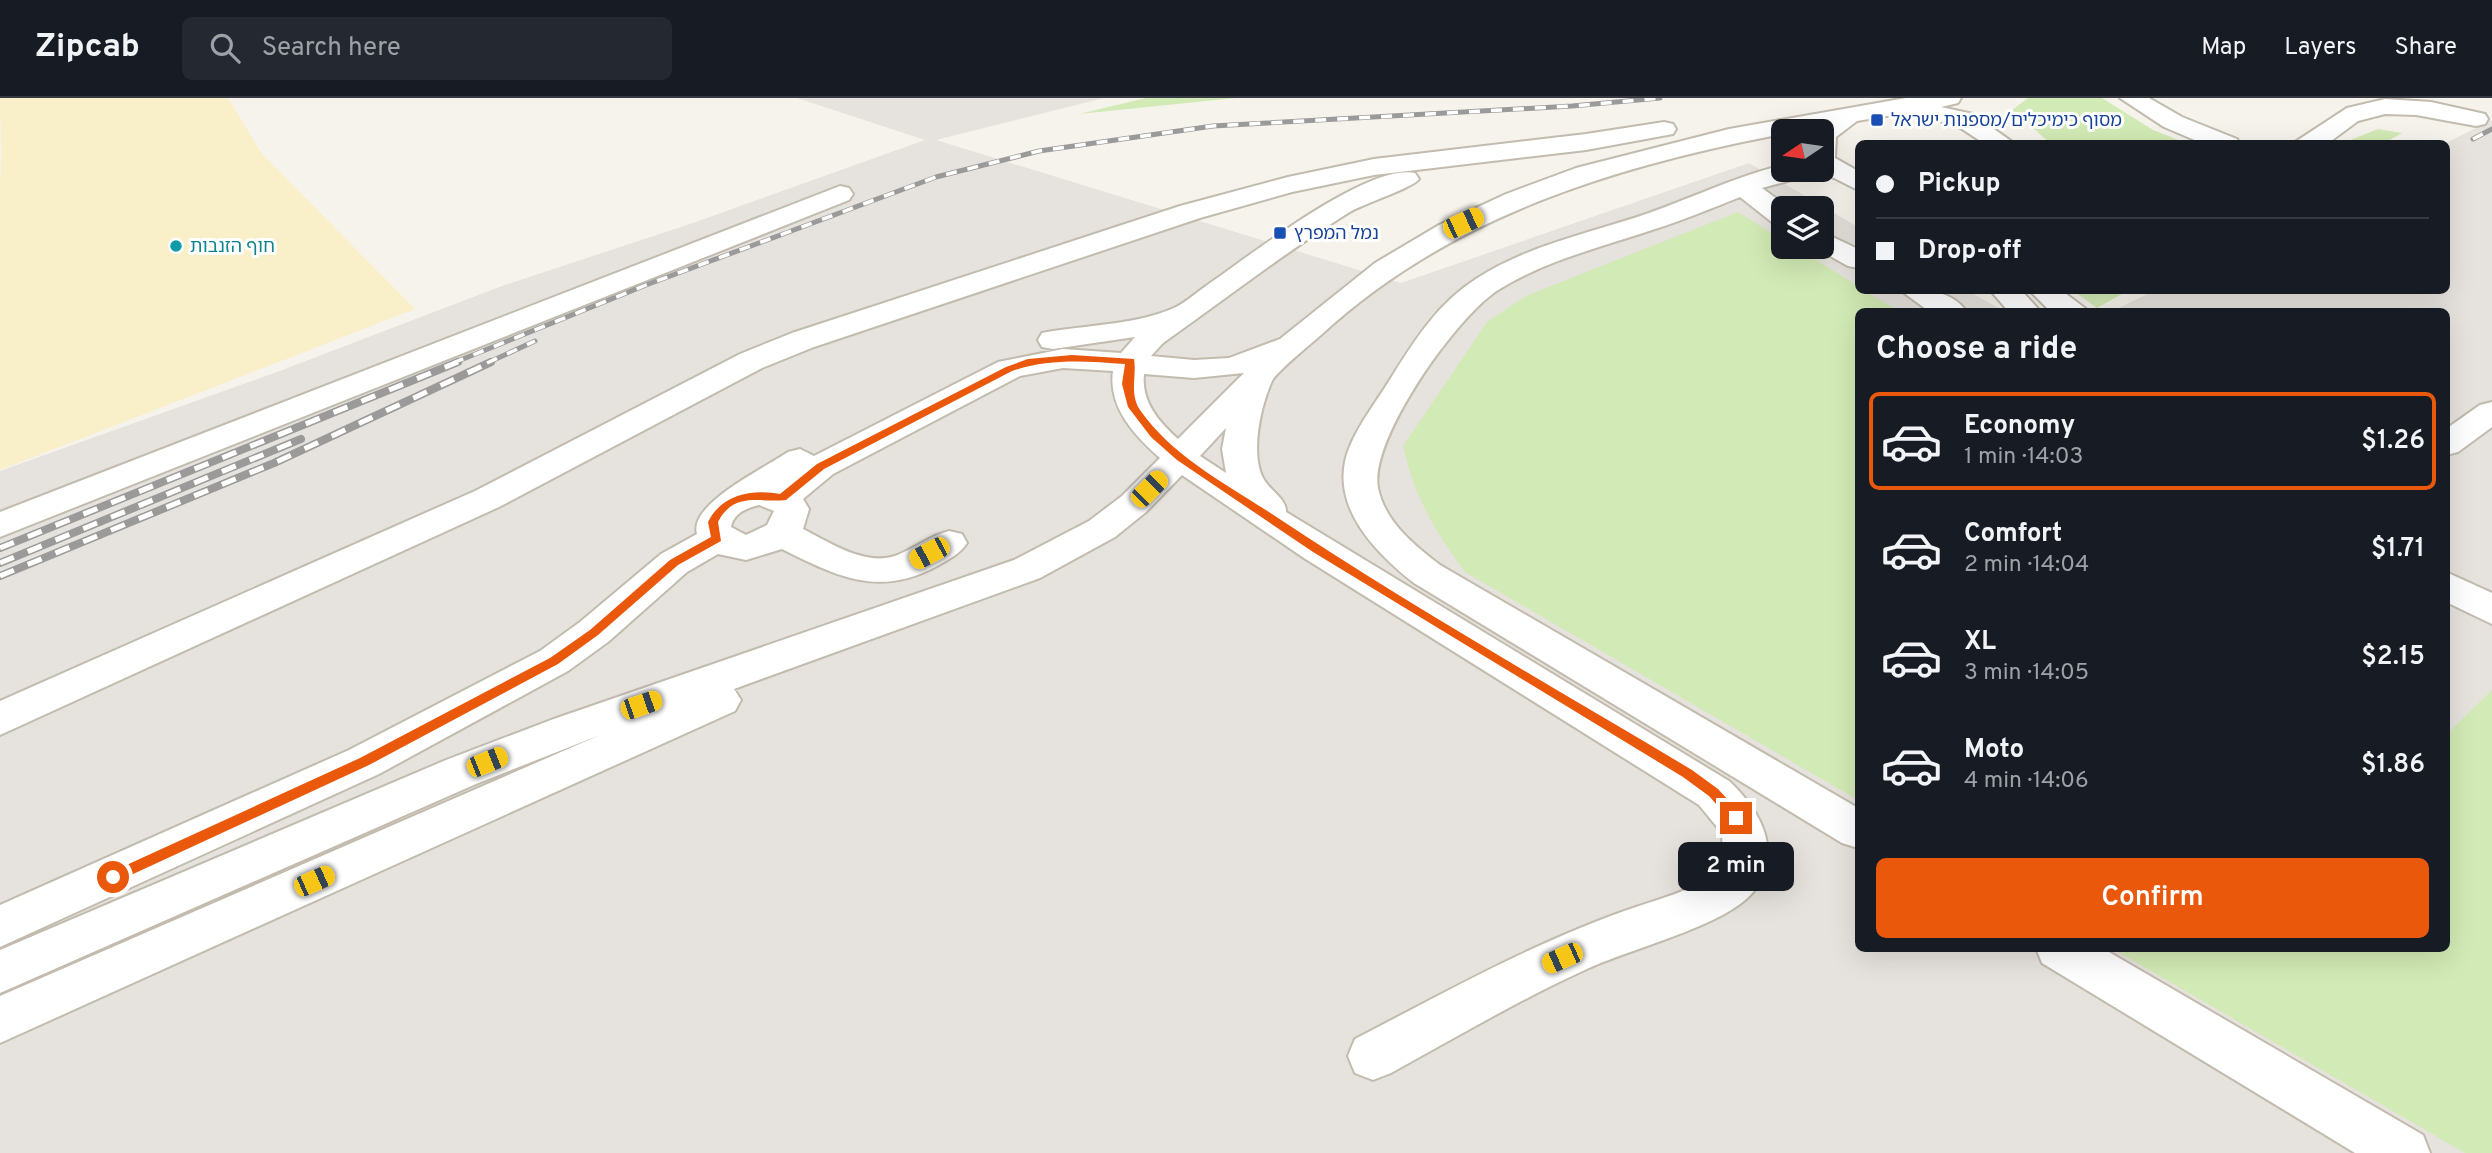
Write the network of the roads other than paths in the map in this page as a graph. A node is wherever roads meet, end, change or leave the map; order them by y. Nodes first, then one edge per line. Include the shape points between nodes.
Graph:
1 (1949, 98) edge
2 (2132, 98) edge
3 (2414, 98) edge
4 (1984, 104) dead end
5 (1849, 106) edge
6 (1900, 106) junction
7 (2321, 107) edge
8 (2484, 122) edge
9 (1834, 123) edge
10 (1727, 139) junction
11 (1771, 140) edge
12 (1997, 140) edge
13 (2020, 140) edge
14 (2218, 140) edge
15 (2295, 140) edge
16 (2311, 140) edge
17 (1586, 142) junction
18 (1834, 168) edge
19 (1771, 179) edge
20 (1855, 180) edge
21 (1745, 188) junction
22 (840, 194) dead end
23 (1771, 208) edge
24 (1834, 247) edge
25 (1855, 258) edge
26 (1921, 294) edge
27 (2008, 294) edge
28 (2048, 294) edge
29 (1945, 308) edge
30 (2022, 308) edge
31 (2066, 308) edge
32 (1181, 315) junction
33 (1299, 341) junction
34 (1130, 361) junction
35 (1258, 379) junction
36 (2492, 412) edge
37 (2450, 442) edge
38 (1180, 458) junction
39 (746, 496) junction
40 (782, 498) junction
41 (0, 525) edge
42 (782, 534) junction
43 (718, 538) junction
44 (949, 543) dead end
45 (1317, 549) junction
46 (312, 553) dead end
47 (2450, 587) edge
48 (2492, 610) edge
49 (894, 618) junction
50 (0, 692) edge
51 (0, 719) edge
52 (1855, 828) edge
53 (0, 927) edge
54 (2066, 952) edge
55 (0, 972) edge
56 (0, 1020) edge
57 (1373, 1056) dead end
58 (2404, 1153) edge

1 - 6 street
2 - 14 street via 2173,122
3 - 8 street
4 - 13 street via 1993,123
5 - 6 street
5 - 9 street
5 - 10 street
5 - 17 street
6 - 12 street via 1964,119
7 - 15 street
8 - 16 street via 2402,106 2381,108 2356,113
10 - 11 street
10 - 33 street via 1595,171 1463,223 1385,269
17 - 32 street via 1426,173 1378,188 1328,214
17 - 51 street via 1422,160 1288,185 1190,212 803,340 751,361 487,499
18 - 20 street
19 - 21 street
21 - 23 street
21 - 52 street via 1561,251 1466,299 1434,335 1381,420 1360,471 1364,497 1373,520 1391,544 1427,574
22 - 41 street
24 - 25 street
26 - 29 street
27 - 30 street
28 - 31 street
32 - 34 street
32 - 39 street via 1011,352 808,455
33 - 34 street via 1245,364 1221,368
33 - 35 street
34 - 38 street via 1127,384 1133,407 1154,435
34 - 40 street via 1048,359 1009,369 821,466
35 - 38 street
35 - 45 street via 1238,444 1240,468 1247,485
36 - 37 street
38 - 45 street
38 - 49 street via 1134,505 1093,534 1027,569
39 - 40 street
39 - 43 street via 717,514 713,531
40 - 42 street via 789,503 793,518
42 - 43 street via 747,546
42 - 44 street via 860,569 884,571 906,566
43 - 53 street via 674,563 554,661 364,762
45 - 57 street via 1688,774 1729,806 1744,830 1749,852 1737,878 1718,895 1542,967
46 - 50 street
47 - 48 street
49 - 55 street via 461,772
49 - 56 street via 672,723
54 - 58 street

